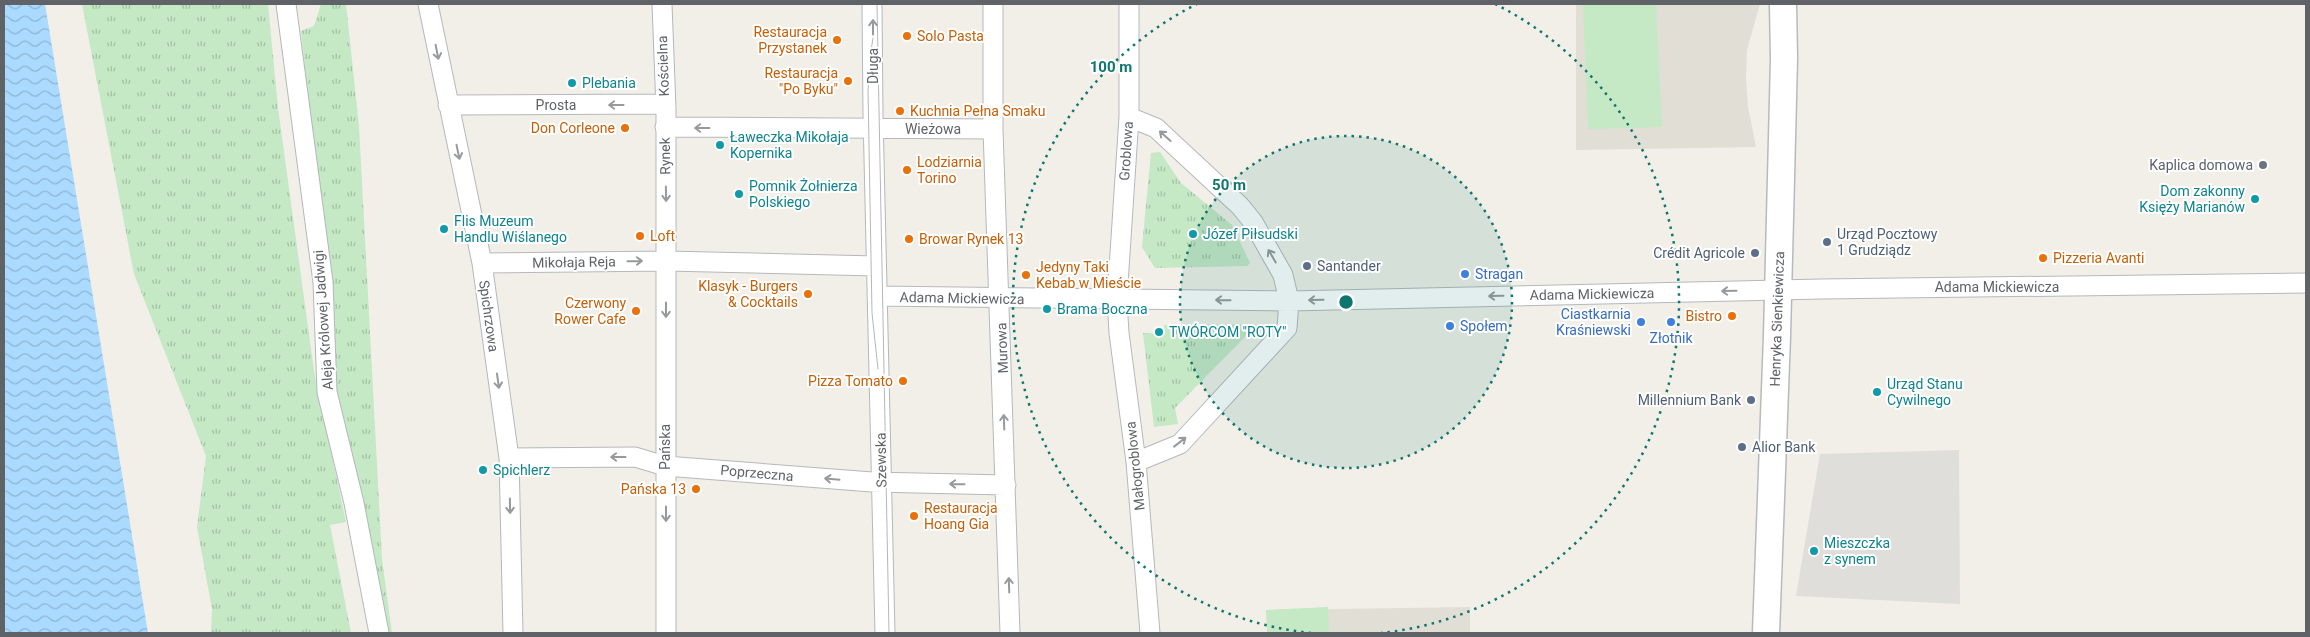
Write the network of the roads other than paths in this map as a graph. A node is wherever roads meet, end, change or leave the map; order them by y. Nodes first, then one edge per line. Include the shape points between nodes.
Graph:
1 (286, 4) edge
2 (428, 4) edge
3 (662, 4) edge
4 (872, 4) edge
5 (993, 4) edge
6 (1130, 4) edge
7 (1783, 4) edge
8 (665, 104) junction
9 (448, 105) junction
10 (1128, 117) junction
11 (665, 127) junction
12 (874, 129) junction
13 (993, 129) junction
14 (667, 261) junction
15 (482, 263) junction
16 (876, 266) junction
17 (2306, 283) edge
18 (1777, 290) junction
19 (877, 291) junction
20 (1000, 298) junction
21 (1117, 299) junction
22 (1289, 301) junction
23 (509, 458) junction
24 (1136, 462) junction
25 (665, 466) junction
26 (881, 483) junction
27 (1006, 485) junction
28 (379, 633) edge
29 (513, 633) edge
30 (666, 633) edge
31 (885, 633) edge
32 (1010, 633) edge
33 (1150, 633) edge
34 (1766, 633) edge

1 - 28 street, Aleja Królowej Jadwigi via 322,282 327,392 354,504
2 -> 9 street, Spichrzowa
3 - 8 street, Kościelna
12 -> 4 street, Długa
5 - 13 street, Murowa
6 - 10 street, Groblowa
7 - 18 street, Henryka Sienkiewicza
8 -> 9 street, Prosta
8 - 11 street, Kościelna
9 -> 15 street, Spichrzowa
10 - 21 street, Groblowa
22 -> 10 street via 1283,275 1253,222 1240,206 1156,128
12 -> 11 street, Rynek
11 -> 14 street, Rynek
12 - 13 street, Wieżowa
12 - 16 street
13 - 20 street, Murowa
15 -> 14 street, Mikołaja Reja
14 - 16 street
14 -> 25 street, Pańska
15 -> 23 street, Spichrzowa
16 - 19 street
17 - 18 street, Adama Mickiewicza
18 -> 22 street, Adama Mickiewicza
18 - 34 street, Henryka Sienkiewicza
19 - 20 street, Adama Mickiewicza
19 - 26 street, Szewska
20 - 21 street, Adama Mickiewicza
27 -> 20 street, Murowa
22 -> 21 street, Adama Mickiewicza
21 - 24 street, Małogroblowa
24 -> 22 street via 1180,444 1287,328
25 -> 23 street, Poprzeczna via 635,458
23 -> 29 street, Spichrzowa
24 - 33 street, Małogroblowa
26 -> 25 street, Poprzeczna
25 -> 30 street, Pańska
27 -> 26 street, Poprzeczna
26 - 31 street, Szewska
32 -> 27 street, Murowa

